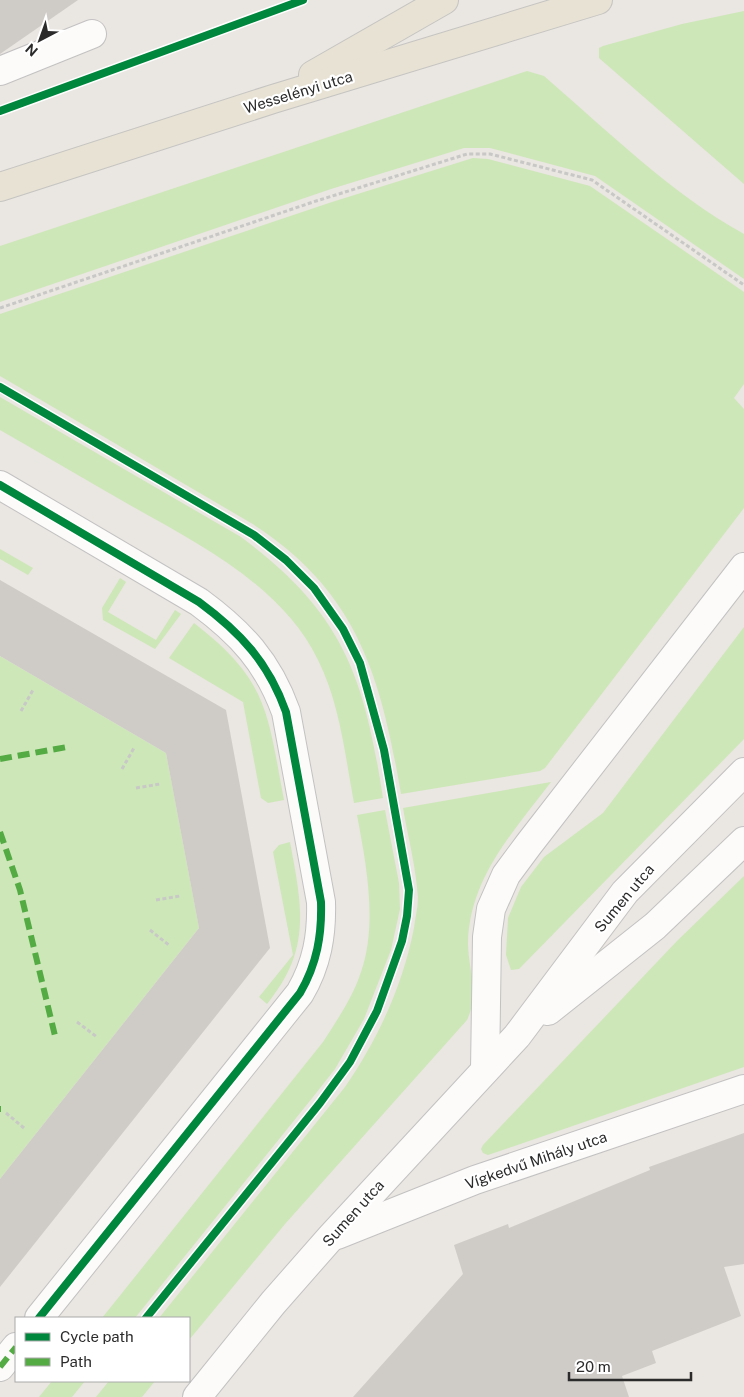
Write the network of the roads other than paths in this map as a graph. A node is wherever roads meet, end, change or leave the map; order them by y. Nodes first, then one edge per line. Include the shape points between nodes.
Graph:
1 (444, 0) edge
2 (598, 0) edge
3 (92, 34) dead end
4 (0, 71) edge
5 (273, 99) junction
6 (0, 187) edge
7 (0, 485) edge
8 (744, 567) edge
9 (744, 772) edge
10 (744, 841) edge
11 (517, 1036) junction
12 (486, 1070) junction
13 (744, 1089) edge
14 (331, 1237) junction
15 (40, 1317) edge
16 (15, 1348) edge
17 (0, 1367) edge
18 (196, 1397) edge

1 - 5 main road
2 - 5 main road, Wesselényi utca
3 - 4 street
5 - 6 main road, Wesselényi utca
7 - 15 street via 199,602 229,626 265,666 286,712 322,902 317,952 300,993
8 - 12 street via 500,886 491,909 487,937
9 - 11 street, Sumen utca via 625,892
10 - 11 street, Sumen utca via 655,926
11 - 12 street, Sumen utca
12 - 14 street, Sumen utca
13 - 14 street, Vígkedvű Mihály utca via 475,1180
14 - 18 street, Sumen utca
16 - 17 street

